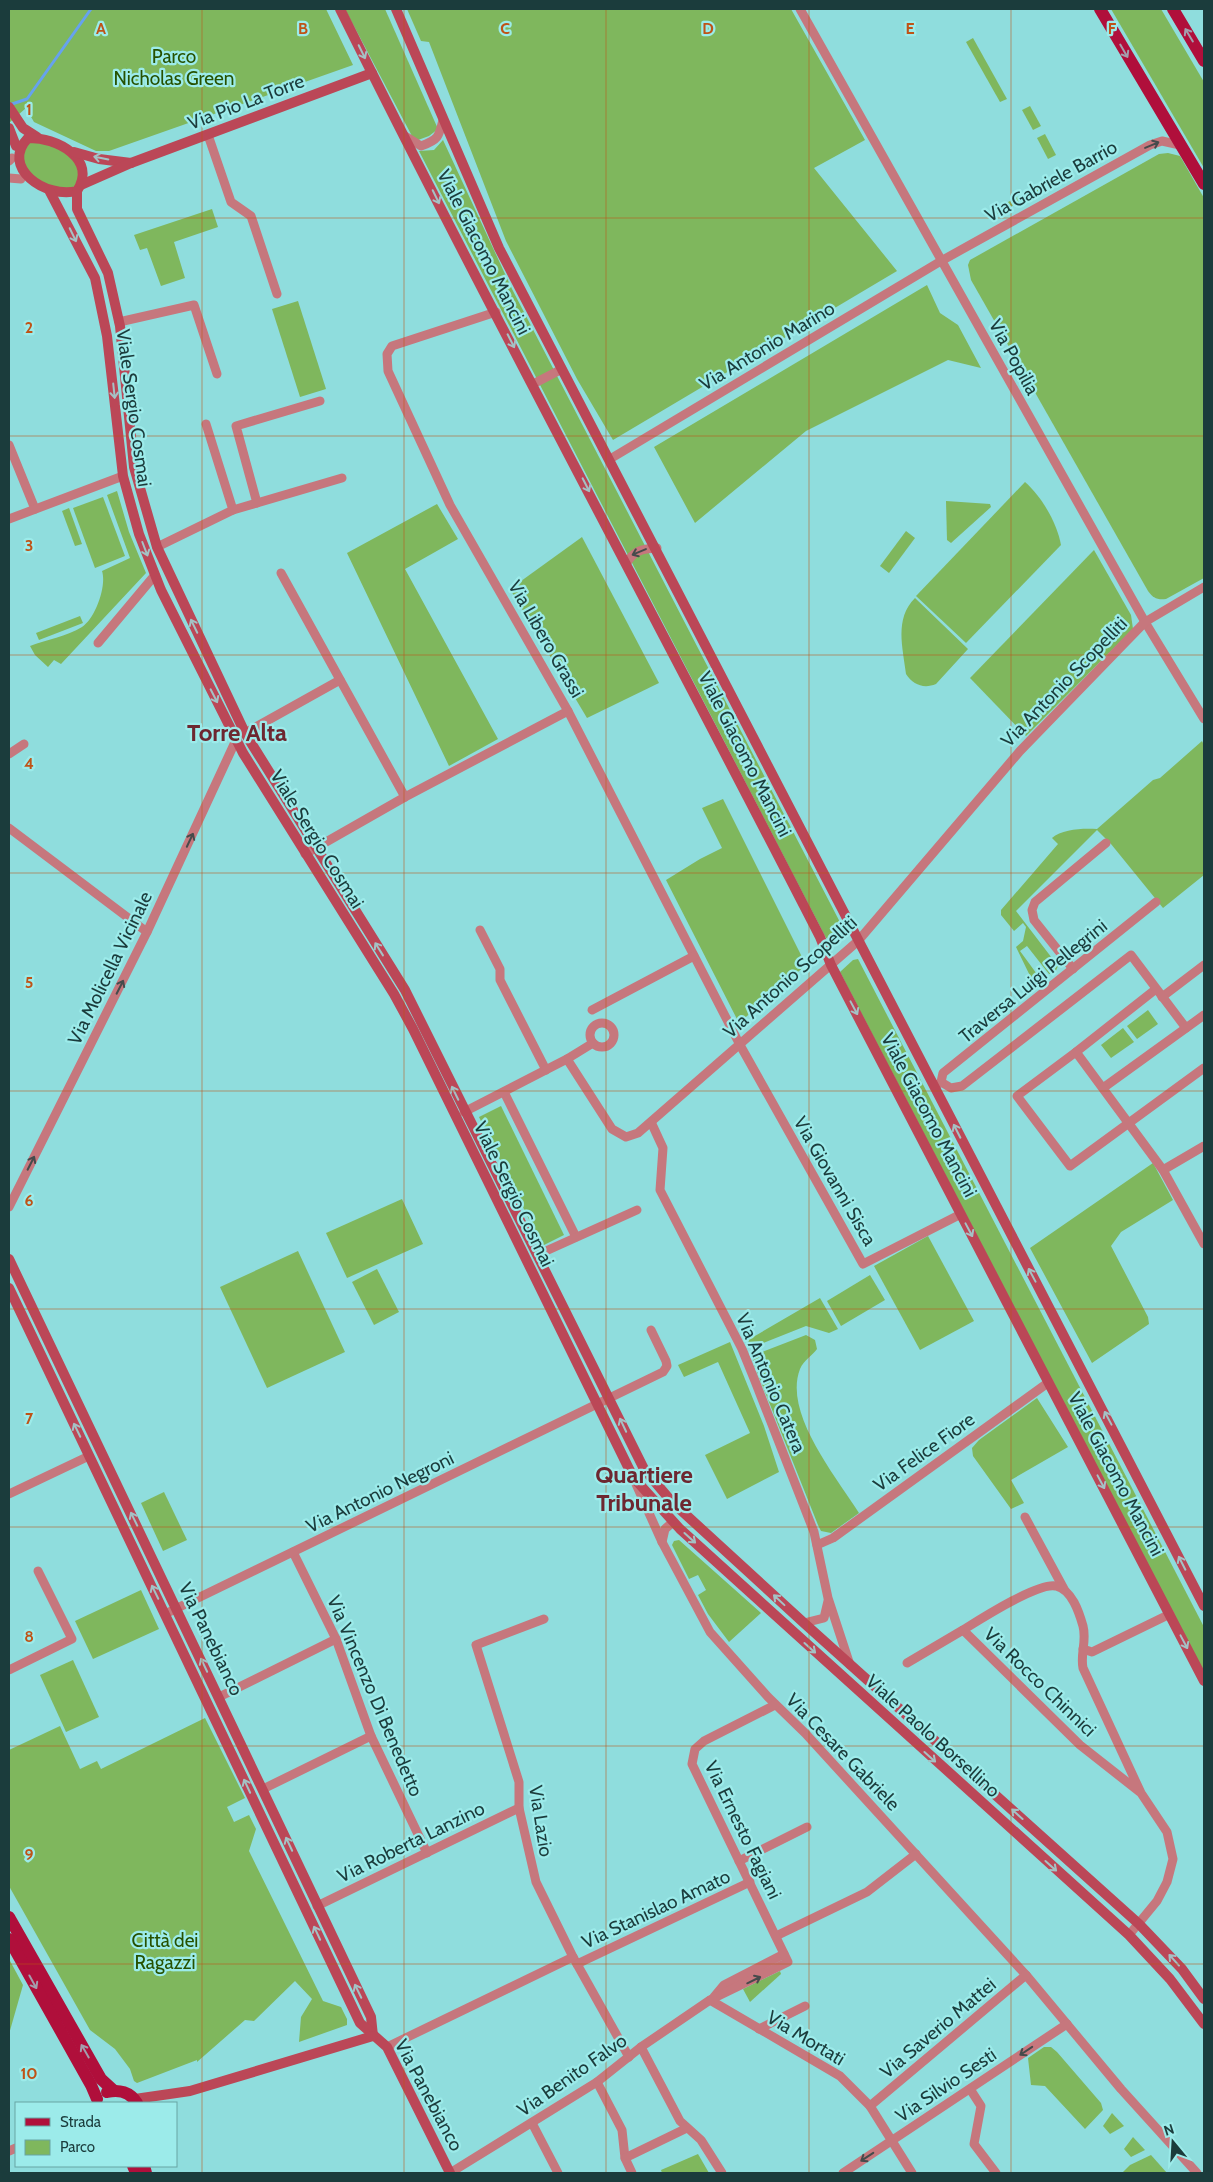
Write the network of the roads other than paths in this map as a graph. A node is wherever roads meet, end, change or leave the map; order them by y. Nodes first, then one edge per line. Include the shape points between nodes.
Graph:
1 (340, 9) edge
2 (396, 9) edge
3 (800, 9) edge
4 (1100, 9) edge
5 (1174, 9) edge
6 (1204, 61) edge
7 (372, 73) junction
8 (9, 107) edge
9 (443, 120) junction
10 (13, 128) edge
11 (208, 135) junction
12 (405, 136) junction
13 (38, 138) junction
14 (1180, 145) junction
15 (16, 146) junction
16 (71, 151) junction
17 (11, 160) edge
18 (131, 163) junction
19 (9, 178) edge
20 (21, 178) junction
21 (1204, 184) edge
22 (79, 188) junction
23 (50, 192) junction
24 (941, 261) junction
25 (277, 294) dead end
26 (496, 312) junction
27 (119, 322) junction
28 (562, 370) junction
29 (218, 374) dead end
30 (533, 384) junction
31 (320, 401) dead end
32 (206, 424) dead end
33 (9, 445) edge
34 (610, 460) junction
35 (123, 476) junction
36 (342, 478) dead end
37 (257, 502) junction
38 (35, 509) junction
39 (233, 510) junction
40 (9, 519) edge
41 (157, 547) junction
42 (656, 548) junction
43 (626, 564) junction
44 (281, 573) dead end
45 (155, 576) junction
46 (1204, 587) edge
47 (1145, 622) junction
48 (98, 643) dead end
49 (340, 680) junction
50 (568, 711) junction
51 (1204, 719) edge
52 (245, 733) junction
53 (236, 740) junction
54 (24, 744) dead end
55 (9, 754) edge
56 (405, 797) junction
57 (9, 828) edge
58 (1106, 843) dead end
59 (316, 847) junction
60 (305, 854) junction
61 (1156, 902) dead end
62 (480, 930) dead end
63 (147, 932) junction
64 (858, 941) junction
65 (694, 956) junction
66 (831, 965) junction
67 (1204, 965) edge
68 (1073, 969) junction
69 (1156, 989) junction
70 (1162, 997) junction
71 (592, 1010) dead end
72 (1204, 1015) edge
73 (1186, 1028) junction
74 (593, 1043) dead end
75 (740, 1044) junction
76 (1076, 1052) junction
77 (567, 1059) junction
78 (1204, 1068) edge
79 (546, 1070) junction
80 (938, 1084) junction
81 (1103, 1088) junction
82 (504, 1092) junction
83 (464, 1112) junction
84 (651, 1122) junction
85 (1129, 1122) junction
86 (1204, 1146) edge
87 (1163, 1170) junction
88 (9, 1207) edge
89 (637, 1210) dead end
90 (961, 1214) junction
91 (576, 1237) junction
92 (1204, 1244) edge
93 (537, 1255) junction
94 (9, 1259) edge
95 (9, 1288) edge
96 (651, 1330) dead end
97 (1049, 1382) junction
98 (610, 1399) junction
99 (598, 1404) junction
100 (89, 1456) junction
101 (644, 1469) joint
102 (633, 1477) junction
103 (10, 1490) edge
104 (1025, 1517) dead end
105 (673, 1522) junction
106 (662, 1542) junction
107 (817, 1545) junction
108 (293, 1552) junction
109 (38, 1570) dead end
110 (1064, 1590) junction
111 (828, 1598) junction
112 (1204, 1606) edge
113 (177, 1608) junction
114 (165, 1614) junction
115 (1170, 1614) junction
116 (544, 1619) dead end
117 (804, 1624) junction
118 (962, 1630) junction
119 (336, 1639) junction
120 (1083, 1650) junction
121 (907, 1663) dead end
122 (850, 1665) junction
123 (9, 1670) edge
124 (1204, 1681) edge
125 (219, 1697) junction
126 (774, 1705) junction
127 (371, 1736) junction
128 (263, 1789) junction
129 (1141, 1794) junction
130 (519, 1808) junction
131 (807, 1827) dead end
132 (426, 1853) junction
133 (916, 1854) junction
134 (739, 1860) junction
135 (750, 1882) junction
136 (317, 1906) junction
137 (9, 1917) edge
138 (1139, 1924) junction
139 (1129, 1935) junction
140 (776, 1936) junction
141 (9, 1939) edge
142 (784, 1954) joint
143 (575, 1961) junction
144 (1026, 1974) junction
145 (1200, 1986) edge
146 (1204, 1998) edge
147 (710, 2000) junction
148 (805, 2006) dead end
149 (1067, 2024) junction
150 (1204, 2024) edge
151 (759, 2029) junction
152 (373, 2036) junction
153 (387, 2047) junction
154 (641, 2047) junction
155 (629, 2057) junction
156 (597, 2082) junction
157 (970, 2089) junction
158 (113, 2090) junction
159 (190, 2091) junction
160 (95, 2101) edge
161 (136, 2101) edge
162 (168, 2102) edge
163 (870, 2106) junction
164 (532, 2123) junction
165 (687, 2128) junction
166 (891, 2142) junction
167 (625, 2158) junction
168 (450, 2173) edge
169 (558, 2173) edge
170 (632, 2173) edge
171 (722, 2173) edge
172 (843, 2173) edge
173 (912, 2173) edge
174 (996, 2173) edge
175 (1197, 2173) edge

1 -> 7 street, Viale Giacomo Mancini
2 - 9 street, Viale Giacomo Mancini
3 - 24 street, Via Popilia
4 -> 14 main road
6 -> 5 main road
7 - 11 street, Via Pio La Torre
7 - 12 street, Viale Giacomo Mancini
8 - 10 street
9 - 12 street via 439,136 432,142 421,146
9 - 28 street, Viale Giacomo Mancini via 499,248
10 - 13 street
10 - 15 street
11 - 18 street, Via Pio La Torre
11 - 25 street via 231,202 251,216
12 -> 26 street, Viale Giacomo Mancini
13 - 15 street via 28,138
13 - 16 street
14 - 21 main road
24 -> 14 street, Via Gabriele Barrio via 1150,145 1162,141
15 - 17 street
18 -> 16 street, Via Pio La Torre
16 - 22 street via 83,165
17 - 20 street
18 - 22 street, Via Pio La Torre
19 - 20 street
20 - 23 street
22 - 23 street via 66,194
22 - 27 street, Viale Sergio Cosmai via 77,209 108,273
23 -> 35 street, Viale Sergio Cosmai via 94,278 107,336
24 - 34 street, Via Antonio Marino
24 - 47 street, Via Popilia
26 -> 30 street, Viale Giacomo Mancini
26 - 50 street, Via Libero Grassi via 392,346 387,354 388,371 450,505
27 - 29 street via 194,305
27 - 41 street, Viale Sergio Cosmai via 134,467
28 - 30 street
28 - 34 street, Viale Giacomo Mancini
30 -> 43 street, Viale Giacomo Mancini
31 - 37 street via 236,426
32 - 39 street
33 - 38 street
34 - 42 street, Viale Giacomo Mancini
35 - 38 street
35 -> 45 street, Viale Sergio Cosmai
36 - 37 street
37 - 39 street
38 - 40 street
39 - 41 street
52 -> 41 street, Viale Sergio Cosmai
42 -> 43 street via 632,554
42 - 64 street, Viale Giacomo Mancini
43 - 66 street, Viale Giacomo Mancini via 820,937
44 - 49 street
45 - 48 street
45 -> 53 street, Viale Sergio Cosmai
46 - 47 street, Via Antonio Scopelliti
47 - 51 street, Via Popilia
47 - 64 street, Via Antonio Scopelliti via 1020,751
49 - 52 street
49 - 56 street
50 - 56 street
50 - 65 street, Via Libero Grassi
52 - 59 street, Viale Sergio Cosmai
53 - 60 street, Viale Sergio Cosmai
63 -> 53 street, Via Molicella Vicinale
54 - 55 street
56 - 59 street
57 - 63 street
58 - 68 street via 1036,902 1032,910 1034,920
59 - 60 street
83 -> 59 street, Viale Sergio Cosmai via 405,990
60 - 99 street, Viale Sergio Cosmai via 409,1020
61 - 68 street, Traversa Luigi Pellegrini
62 - 79 street via 500,969 500,980
88 -> 63 street, Via Molicella Vicinale
64 - 66 street, Via Antonio Scopelliti
64 - 80 street, Viale Giacomo Mancini
65 - 71 street
65 - 75 street, Via Libero Grassi
66 - 75 street, Via Antonio Scopelliti
66 -> 90 street, Viale Giacomo Mancini
67 - 70 street
68 - 80 street, Traversa Luigi Pellegrini via 944,1073
69 - 70 street
69 - 76 street
69 - 80 street via 1131,955 962,1086 951,1088
70 - 73 street
72 - 73 street
73 - 81 street
74 - 77 street
75 - 84 street, Via Antonio Scopelliti
75 - 90 street, Via Giovanni Sisca via 863,1264
76 - 81 street
76 - 85 street via 1017,1096 1040,1127 1070,1166
77 - 79 street
77 - 84 street, Via Antonio Scopelliti via 612,1129 631,1137
78 - 85 street
79 - 82 street
112 -> 80 street, Viale Giacomo Mancini
81 - 85 street
82 - 83 street
82 - 91 street
83 - 93 street, Viale Sergio Cosmai
84 - 107 street, Via Antonio Catera via 664,1148 660,1190 742,1349
85 - 87 street
86 - 87 street
87 - 92 street
89 - 91 street
90 -> 97 street, Viale Giacomo Mancini
91 - 93 street
93 - 98 street, Viale Sergio Cosmai
113 -> 94 street, Via Panebianco
100 -> 95 street, Via Panebianco
96 - 98 street, Via Antonio Negroni via 666,1362 666,1369
97 - 107 street, Via Felice Fiore via 833,1538
97 -> 115 street, Viale Giacomo Mancini
98 - 99 street, Via Antonio Negroni
101 -> 98 street, Viale Sergio Cosmai
99 - 102 street, Viale Sergio Cosmai
99 - 108 street, Via Antonio Negroni
100 - 103 street
114 -> 100 street, Via Panebianco
117 -> 101 street, Viale Paolo Borsellino via 672,1502
102 - 105 street, Viale Paolo Borsellino
102 - 106 street, Via Cesare Gabriele
104 - 110 street
105 - 106 street via 662,1534
105 -> 139 street, Viale Paolo Borsellino
106 - 126 street, Via Cesare Gabriele via 710,1632
107 - 111 street, Via Antonio Catera
108 - 113 street, Via Antonio Negroni
108 - 119 street, Via Vincenzo Di Benedetto
109 - 123 street via 72,1639
110 - 118 street, Via Rocco Chinnici via 1048,1585 1010,1602
110 - 120 street, Via Rocco Chinnici via 1070,1595 1083,1625
111 - 117 street via 824,1618
111 - 122 street, Via Antonio Catera
113 - 114 street, Via Antonio Negroni
125 -> 113 street, Via Panebianco
152 -> 114 street, Via Panebianco via 360,2023
115 - 120 street via 1092,1652
115 -> 124 street, Viale Giacomo Mancini
116 - 130 street, Via Lazio via 476,1646 519,1782
117 - 122 street, Viale Paolo Borsellino
118 - 121 street
118 - 129 street, Via Rocco Chinnici via 1080,1745
119 - 125 street
119 - 127 street, Via Vincenzo Di Benedetto
120 - 129 street, Via Rocco Chinnici via 1083,1668
138 -> 122 street, Viale Paolo Borsellino
125 - 128 street, Via Panebianco
126 - 133 street, Via Cesare Gabriele via 805,1733
126 - 134 street, Via Ernesto Fagiani via 704,1741 692,1756 692,1764
127 - 128 street
127 - 132 street, Via Vincenzo Di Benedetto
136 -> 128 street, Via Panebianco
129 - 138 street, Via Rocco Chinnici via 1167,1832 1173,1859 1167,1882
130 - 132 street, Via Roberta Lanzino
130 - 143 street, Via Lazio via 536,1882
131 - 134 street
132 - 136 street, Via Roberta Lanzino
133 - 140 street via 867,1892
133 - 144 street, Via Cesare Gabriele
134 - 135 street, Via Ernesto Fagiani
135 - 140 street, Via Ernesto Fagiani
135 - 143 street, Via Stanislao Amato
152 -> 136 street, Via Panebianco via 371,2017
158 -> 137 main road via 101,2079
138 - 139 street, Via Rocco Chinnici
145 -> 138 street, Viale Paolo Borsellino
139 - 150 street, Viale Paolo Borsellino via 1170,1979
140 - 142 street, Via Ernesto Fagiani
141 -> 160 main road via 91,2085
142 - 147 street, Via Benito Falvo via 724,1985
143 - 153 street, Via Stanislao Amato
143 - 155 street, Via Lazio
144 - 149 street, Via Cesare Gabriele
144 - 163 street, Via Saverio Mattei
145 - 146 street, Viale Paolo Borsellino
147 - 151 street, Via Mortati
147 - 154 street, Via Benito Falvo
148 - 151 street
149 -> 157 street, Via Silvio Sesti
149 - 175 street, Via Cesare Gabriele
151 - 163 street, Via Mortati via 840,2076
152 - 153 street, Via Panebianco
152 - 159 street
153 - 168 street, Via Panebianco
154 - 155 street, Via Benito Falvo
154 - 165 street via 680,2121
155 - 156 street, Via Benito Falvo
156 - 164 street, Via Benito Falvo
156 - 167 street via 622,2130
157 - 166 street, Via Silvio Sesti
157 - 174 street via 981,2106 974,2144
158 - 160 main road
158 - 161 main road via 128,2094
159 - 161 street
159 - 162 street
163 - 166 street, Via Mortati
164 - 168 street, Via Benito Falvo
164 - 169 street
165 - 167 street
165 - 171 street via 701,2140
166 -> 172 street, Via Silvio Sesti
166 - 173 street, Via Mortati
167 - 170 street

